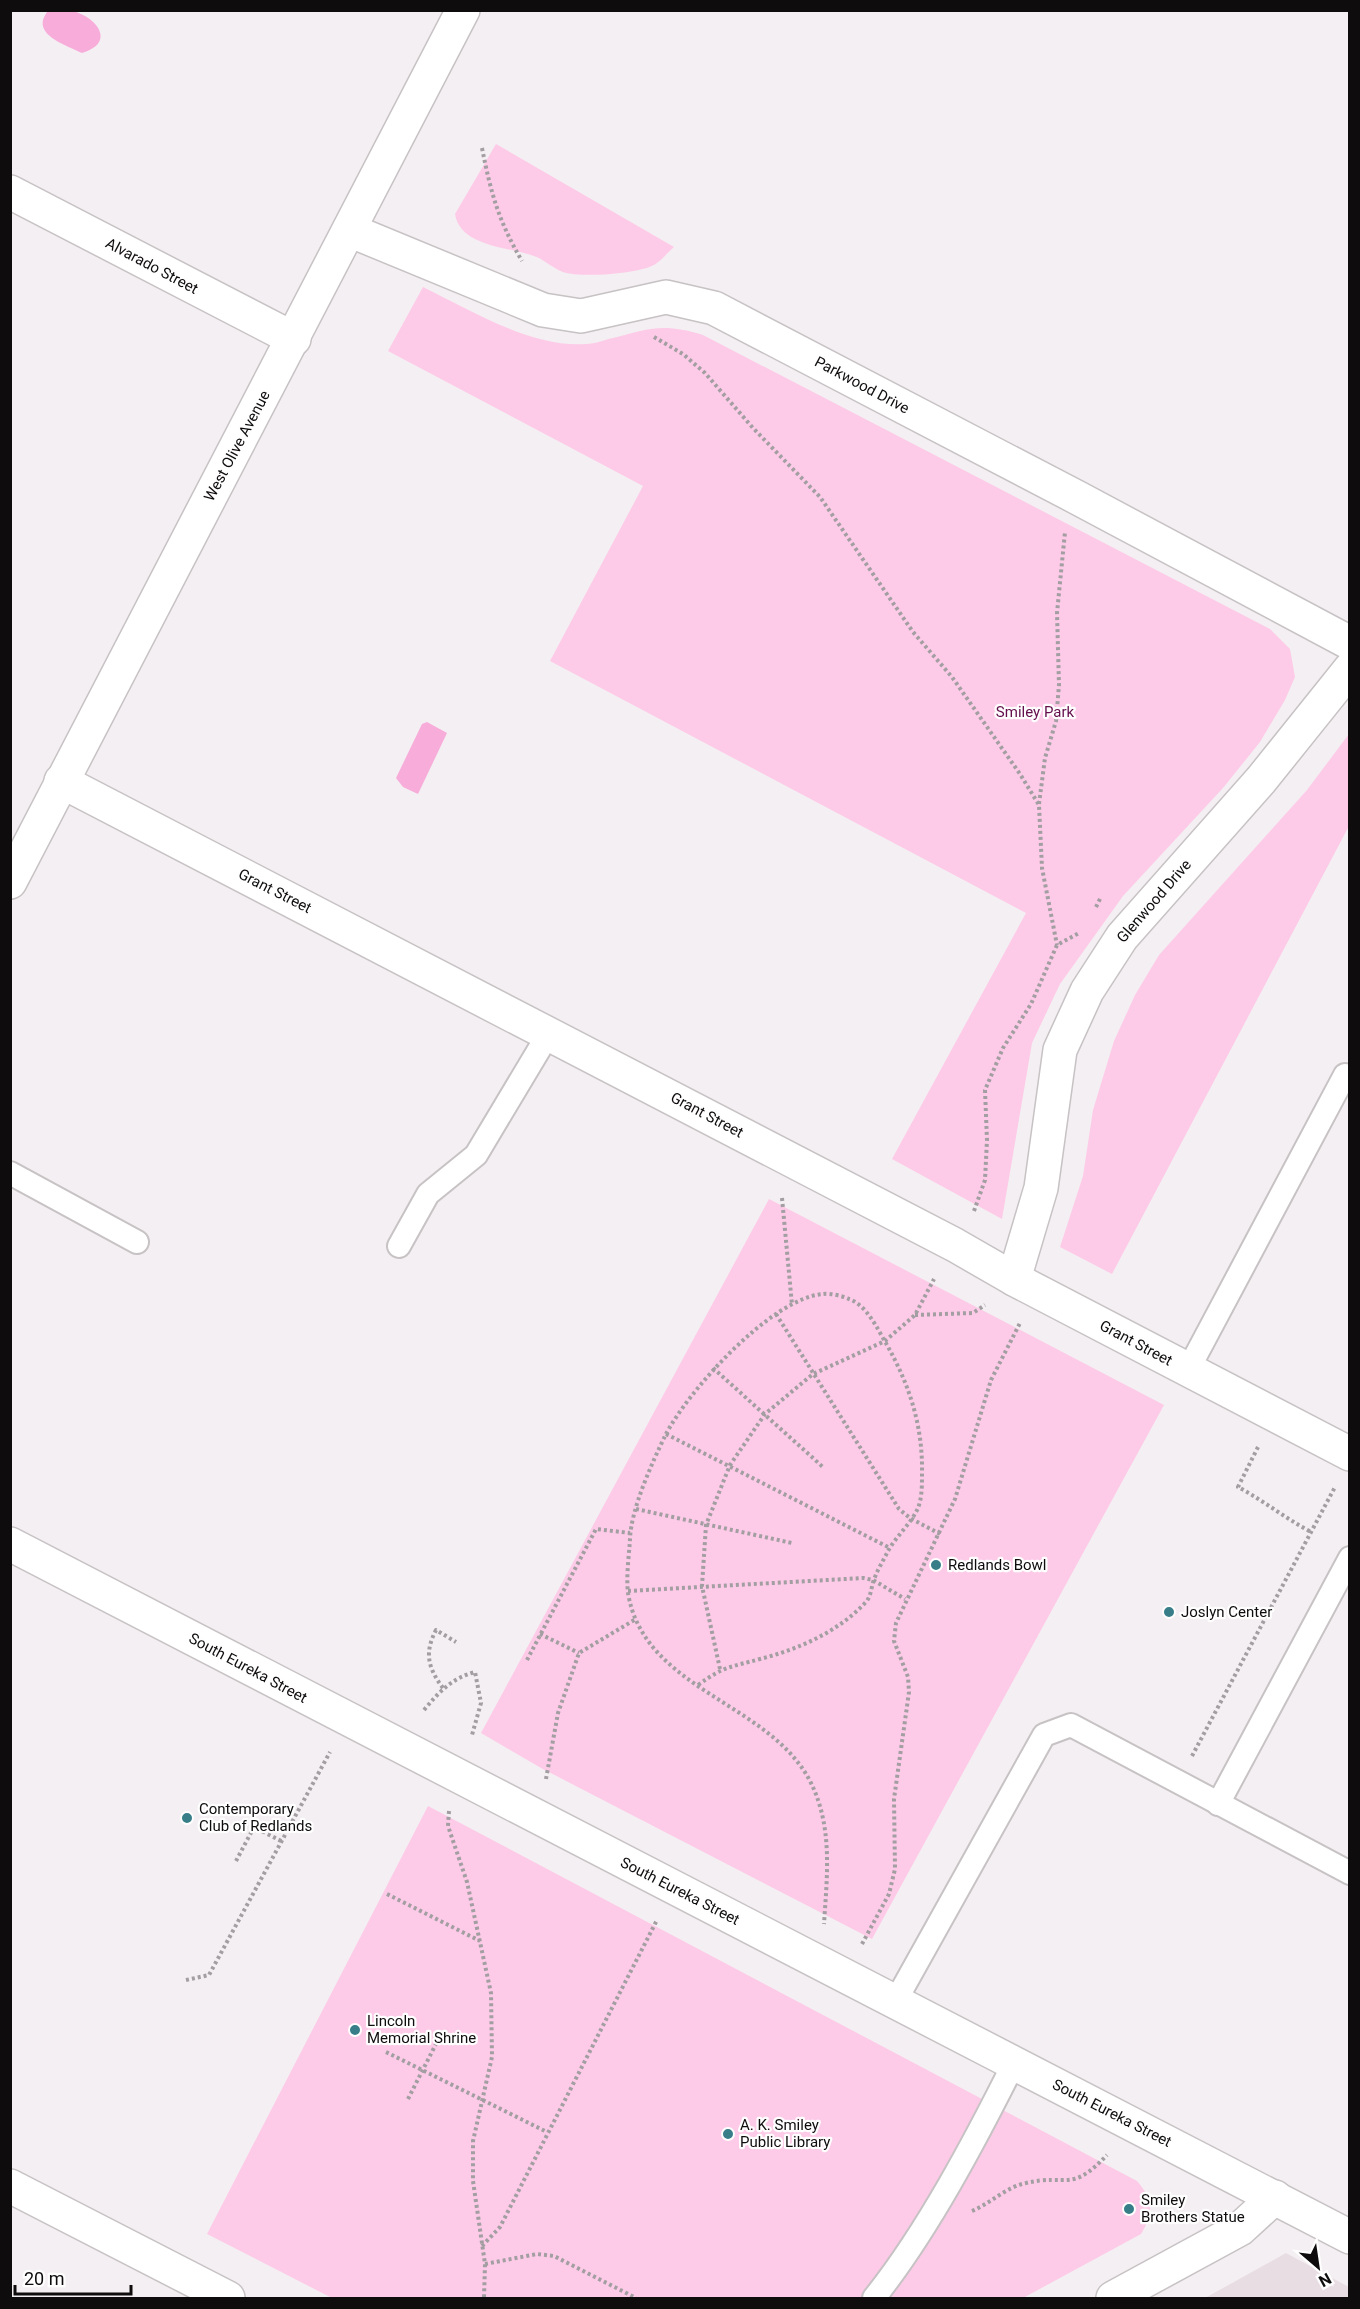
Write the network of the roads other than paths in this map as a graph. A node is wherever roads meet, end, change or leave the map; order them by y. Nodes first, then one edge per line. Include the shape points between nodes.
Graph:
1 (463, 10) edge
2 (10, 192) edge
3 (349, 230) junction
4 (294, 339) junction
5 (1350, 644) edge
6 (1350, 669) edge
7 (61, 781) junction
8 (10, 882) edge
9 (549, 1033) junction
10 (1350, 1077) edge
11 (10, 1173) edge
12 (137, 1242) dead end
13 (399, 1246) dead end
14 (1014, 1279) junction
15 (1188, 1370) junction
16 (1350, 1454) edge
17 (10, 1544) edge
18 (1350, 1558) edge
19 (1218, 1804) junction
20 (1350, 1873) edge
21 (895, 2002) junction
22 (1014, 2063) junction
23 (10, 2186) edge
24 (1275, 2197) junction
25 (1350, 2237) edge
26 (228, 2298) edge
27 (874, 2298) edge
28 (1113, 2298) edge

1 - 3 street, West Olive Avenue
2 - 4 street, Alvarado Street
3 - 4 street, West Olive Avenue
3 - 5 street, Parkwood Drive via 543,310 581,316 666,297 714,308
4 - 7 street, West Olive Avenue
6 - 14 street, Glenwood Drive via 1261,780 1122,937 1087,991 1060,1050 1041,1188
7 - 8 street, West Olive Avenue
7 - 9 street, Grant Street
9 - 13 lane via 476,1155 428,1194
9 - 14 street, Grant Street
10 - 15 lane via 1345,1075
11 - 12 lane
14 - 15 street, Grant Street
15 - 16 street, Grant Street
17 - 21 street, South Eureka Street
18 - 19 lane
19 - 20 lane
19 - 21 lane via 1071,1725 1044,1735
21 - 22 street, South Eureka Street
22 - 24 street, South Eureka Street
22 - 27 lane via 936,2205
23 - 26 street
24 - 25 street, South Eureka Street
24 - 28 street via 1240,2229

